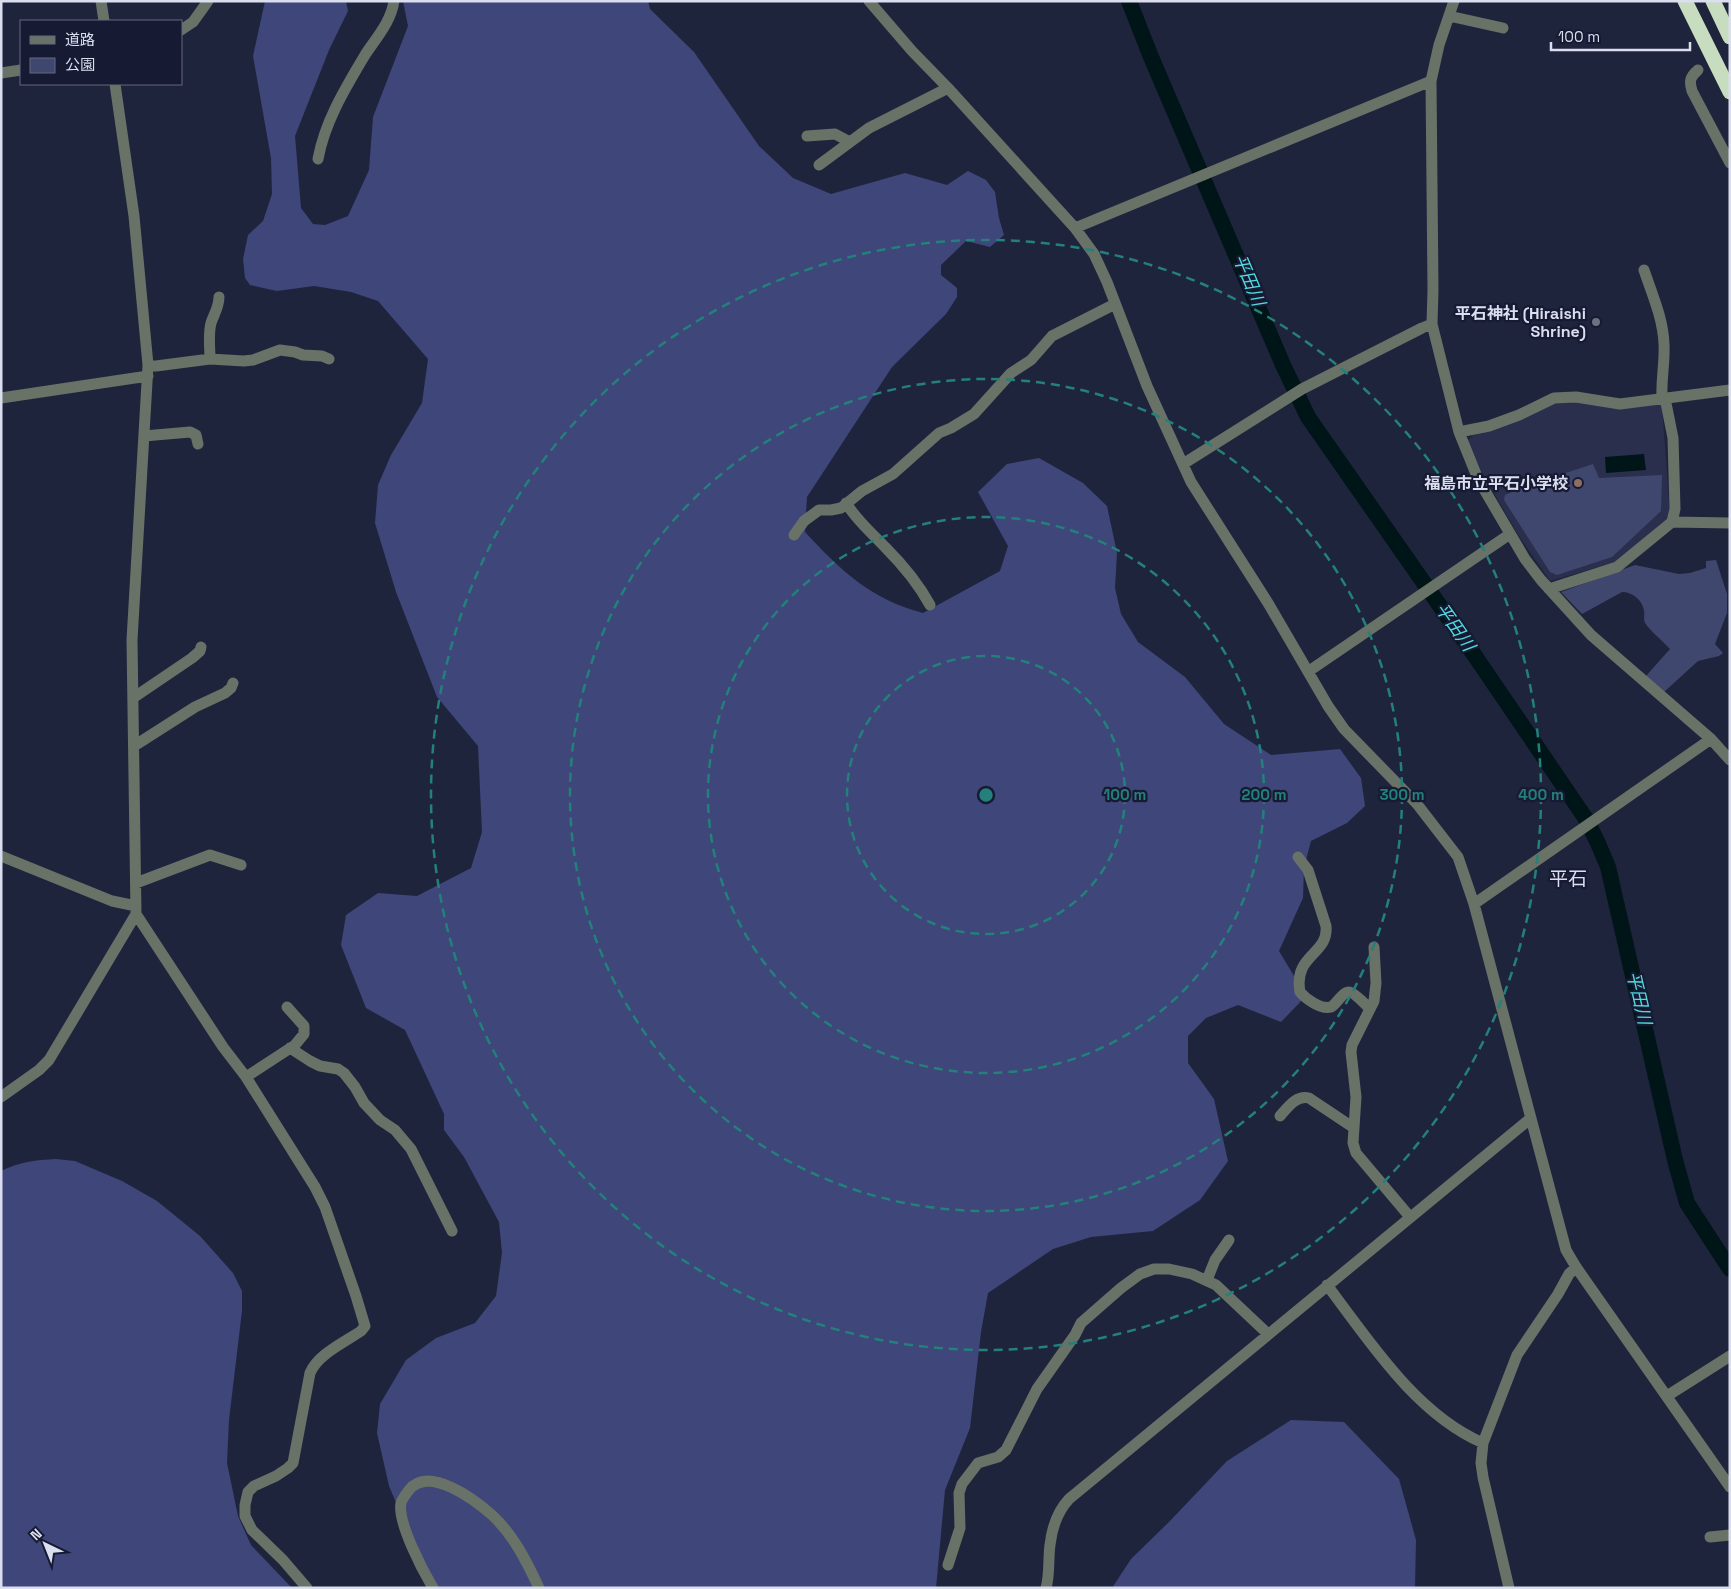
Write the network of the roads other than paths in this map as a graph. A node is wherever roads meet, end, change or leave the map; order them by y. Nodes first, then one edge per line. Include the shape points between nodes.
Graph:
1 (101, 1) edge
2 (208, 1) edge
3 (394, 1) edge
4 (869, 1) edge
5 (1454, 1) edge
6 (1685, 1) edge
7 (1713, 1) edge
8 (1449, 16) junction
9 (104, 20) edge
10 (1503, 28) dead end
11 (182, 29) edge
12 (1730, 37) edge
13 (20, 70) edge
14 (1698, 70) dead end
15 (1, 73) edge
16 (1431, 81) junction
17 (115, 85) edge
18 (948, 88) junction
19 (1730, 92) edge
20 (807, 136) dead end
21 (850, 142) junction
22 (318, 159) dead end
23 (1730, 163) edge
24 (819, 164) dead end
25 (1075, 228) junction
26 (1644, 270) dead end
27 (219, 297) dead end
28 (1115, 304) junction
29 (1432, 324) junction
30 (210, 359) junction
31 (329, 359) dead end
32 (148, 370) junction
33 (1730, 390) edge
34 (1, 398) edge
35 (1663, 398) junction
36 (1459, 432) junction
37 (144, 436) junction
38 (198, 444) dead end
39 (1183, 464) junction
40 (846, 503) junction
41 (1672, 522) junction
42 (1730, 523) edge
43 (794, 534) dead end
44 (1510, 534) junction
45 (1549, 589) junction
46 (930, 605) dead end
47 (201, 647) dead end
48 (1309, 671) junction
49 (233, 683) dead end
50 (133, 698) junction
51 (1711, 739) junction
52 (134, 746) junction
53 (1730, 760) edge
54 (1, 856) edge
55 (1298, 857) dead end
56 (241, 865) dead end
57 (136, 883) junction
58 (1474, 904) junction
59 (136, 910) junction
60 (1374, 947) dead end
61 (287, 1007) dead end
62 (1370, 1009) junction
63 (290, 1048) junction
64 (246, 1077) junction
65 (1, 1097) edge
66 (1280, 1116) dead end
67 (1531, 1118) junction
68 (1354, 1128) junction
69 (1410, 1217) junction
70 (452, 1231) dead end
71 (1229, 1240) dead end
72 (1576, 1267) junction
73 (1207, 1280) junction
74 (1327, 1285) junction
75 (1268, 1334) junction
76 (1730, 1356) edge
77 (1667, 1396) junction
78 (1483, 1443) junction
79 (1730, 1487) edge
80 (1730, 1535) edge
81 (1710, 1537) dead end
82 (948, 1565) dead end
83 (307, 1588) edge
84 (433, 1588) edge
85 (540, 1588) edge
86 (1046, 1588) edge
87 (1509, 1588) edge

1 - 9 street
2 - 11 street via 193,22
3 - 22 street via 388,21 348,84 328,124
4 - 18 street
5 - 8 street
6 - 19 highway
7 - 12 highway
8 - 10 street
8 - 16 street
13 - 15 street
14 - 23 street via 1691,76 1692,91
16 - 25 street
16 - 29 street
17 - 32 street via 134,216
18 - 21 street via 869,128
18 - 25 street
20 - 21 street via 835,134
21 - 24 street
25 - 28 street via 1094,254
26 - 35 street via 1662,327
27 - 30 street via 211,324
28 - 39 street via 1147,386
28 - 40 street via 1052,336 1031,360 1011,373 974,414 939,433 893,474
29 - 36 street
29 - 39 street via 1301,389
30 - 31 street via 253,360 280,350
30 - 32 street via 156,366
32 - 34 street
32 - 37 street
33 - 35 street
35 - 36 street via 1620,404 1576,397 1554,398 1519,415
35 - 41 street via 1673,438 1675,509
36 - 44 street via 1478,479
37 - 38 street via 190,432 196,435
37 - 50 street via 132,640
39 - 48 street via 1191,482
40 - 43 street via 841,508 818,510
40 - 46 street via 856,519 917,582
41 - 42 street
41 - 45 street via 1617,567
44 - 45 street
44 - 48 street
45 - 51 street via 1591,635
47 - 50 street via 192,658
48 - 58 street via 1344,729 1417,804 1458,857
49 - 52 street via 225,693
50 - 52 street
51 - 53 street
51 - 58 street
52 - 57 street
54 - 59 street
55 - 62 street via 1308,870 1327,934 1323,943 1304,962 1299,976 1300,992 1309,1001 1329,1007 1349,992
56 - 57 street via 210,856
57 - 59 street
58 - 67 street
59 - 64 street via 223,1047
59 - 65 street via 49,1060
60 - 62 street via 1376,983
61 - 63 street via 305,1029 303,1036
62 - 68 street via 1351,1052 1356,1097
63 - 64 street
63 - 70 street via 320,1066 338,1068 364,1103 395,1130 411,1149
64 - 83 street via 325,1207 365,1326 313,1366 293,1463 276,1476 254,1486 246,1499 246,1516 252,1530
66 - 68 street via 1298,1098 1304,1097
67 - 69 street
67 - 72 street via 1566,1250
68 - 69 street via 1356,1153
69 - 74 street
71 - 73 street via 1215,1260
72 - 77 street
72 - 78 street via 1517,1355
73 - 75 street
73 - 82 street via 1169,1269 1146,1271 1081,1323 1036,1389 1006,1450 998,1457 978,1463 962,1484 959,1493 960,1528
74 - 75 street
74 - 78 street via 1396,1376 1450,1426
75 - 86 street via 1060,1509 1050,1545
76 - 77 street
77 - 79 street
78 - 87 street via 1482,1477
80 - 81 street
84 - 85 street via 402,1520 401,1504 411,1487 418,1483 450,1486 492,1516 513,1541

